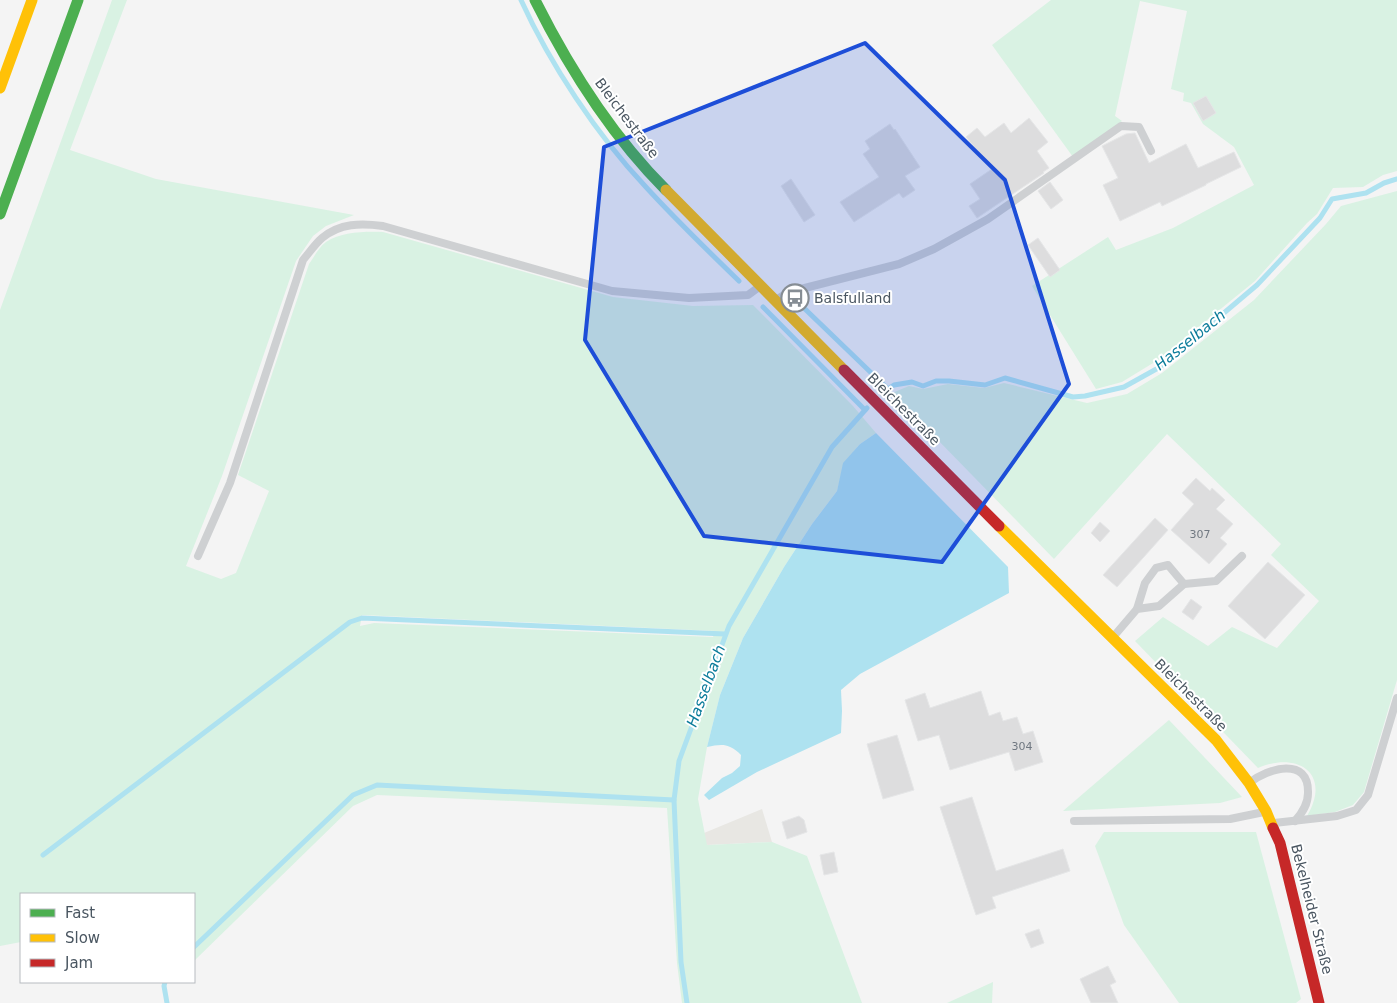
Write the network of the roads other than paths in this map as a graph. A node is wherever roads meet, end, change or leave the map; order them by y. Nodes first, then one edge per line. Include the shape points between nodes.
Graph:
1 (32, 0) edge
2 (78, 0) edge
3 (535, 0) edge
4 (0, 88) edge
5 (1151, 151) dead end
6 (0, 214) edge
7 (761, 286) junction
8 (776, 300) junction
9 (198, 556) dead end
10 (1242, 556) dead end
11 (1184, 584) junction
12 (1137, 609) junction
13 (1112, 638) junction
14 (1397, 698) edge
15 (1249, 783) junction
16 (1266, 811) junction
17 (1296, 820) junction
18 (1074, 821) dead end
19 (1272, 823) junction
20 (1319, 1003) edge

1 - 4 main road
2 - 6 main road
3 - 7 main road, Bleichestraße via 563,52 622,140 654,178
5 - 8 lane via 1139,128 1122,126 988,220 934,249 899,264 789,292
7 - 8 main road, Bleichestraße
7 - 9 lane via 748,295 689,298 612,291 383,226 363,224 331,231 303,260 230,483
8 - 13 main road, Bleichestraße
10 - 11 lane via 1216,581
11 - 12 lane via 1159,606
11 - 12 lane via 1168,565 1156,568 1146,583
12 - 13 lane
13 - 15 main road, Bleichestraße via 1216,740
14 - 17 lane via 1368,794 1356,810 1337,816
15 - 16 main road, Bleichestraße
15 - 17 lane via 1268,771 1283,768 1302,772 1308,785 1308,800
16 - 18 lane via 1230,819
16 - 19 main road, Bleichestraße
17 - 19 lane
19 - 20 main road, Bekelheider Straße via 1283,850

